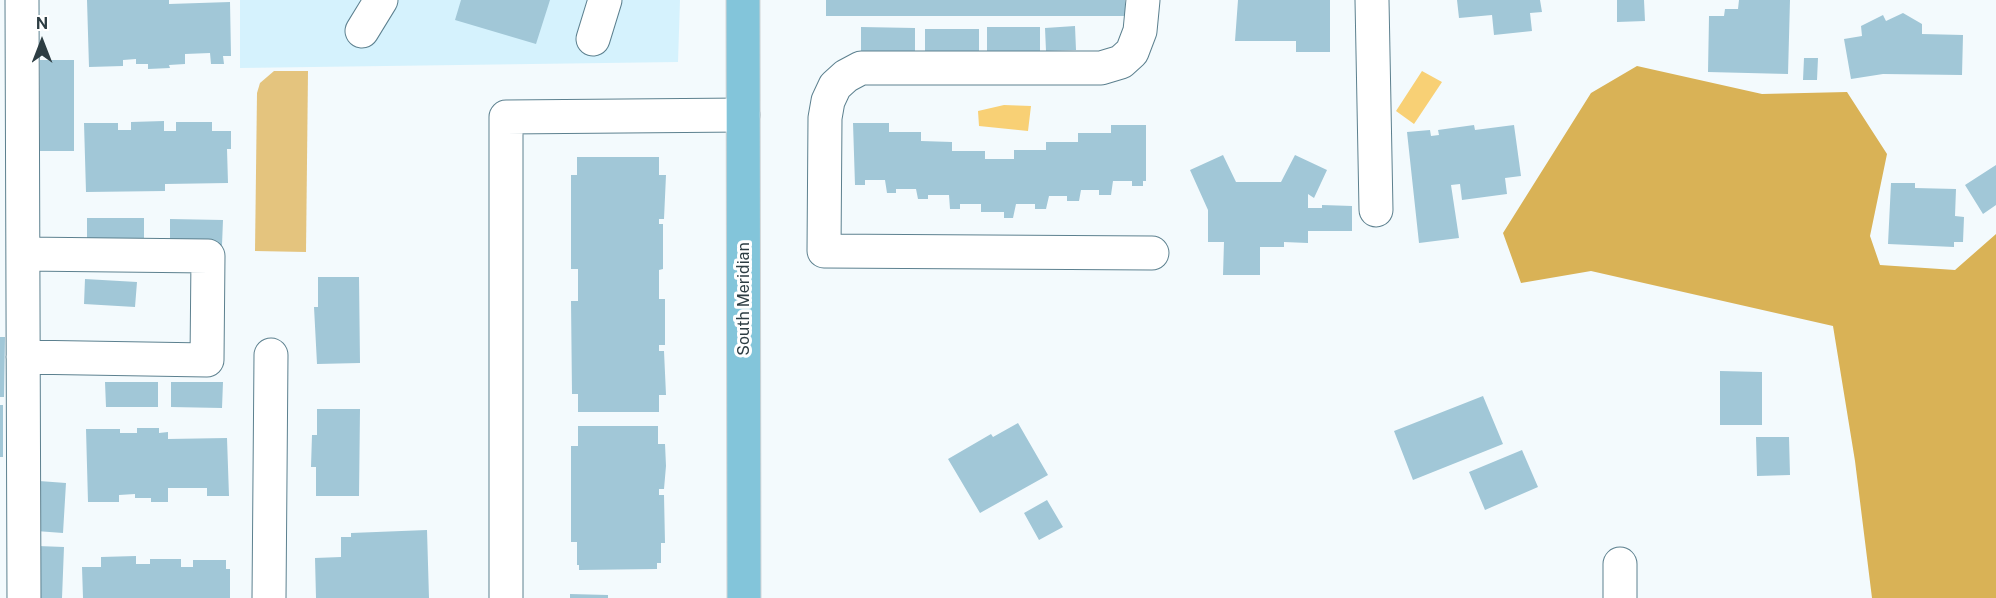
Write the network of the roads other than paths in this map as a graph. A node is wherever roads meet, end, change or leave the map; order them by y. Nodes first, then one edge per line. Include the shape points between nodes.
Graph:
1 (22, 0) edge
2 (381, 0) edge
3 (604, 0) edge
4 (743, 0) edge
5 (1143, 0) edge
6 (1372, 0) edge
7 (362, 31) dead end
8 (593, 39) dead end
9 (11, 67) edge
10 (743, 115) junction
11 (11, 173) edge
12 (1376, 210) dead end
13 (1152, 253) dead end
14 (15, 268) edge
15 (271, 355) dead end
16 (23, 357) junction
17 (12, 498) edge
18 (1620, 564) dead end
19 (24, 598) edge
20 (269, 598) edge
21 (506, 598) edge
22 (744, 598) edge
23 (1620, 598) edge

1 - 9 street
2 - 7 street
3 - 8 street
4 - 10 main road, South Meridian
5 - 13 street via 1140,31 1132,52 1121,62 1101,68 861,68 846,76 835,86 825,118 824,251
6 - 12 street
9 - 11 street
10 - 21 street via 506,117
10 - 22 main road, South Meridian
11 - 14 street
14 - 16 street
14 - 16 street via 208,256 207,360
15 - 20 street
16 - 17 street
17 - 19 street
18 - 23 street

